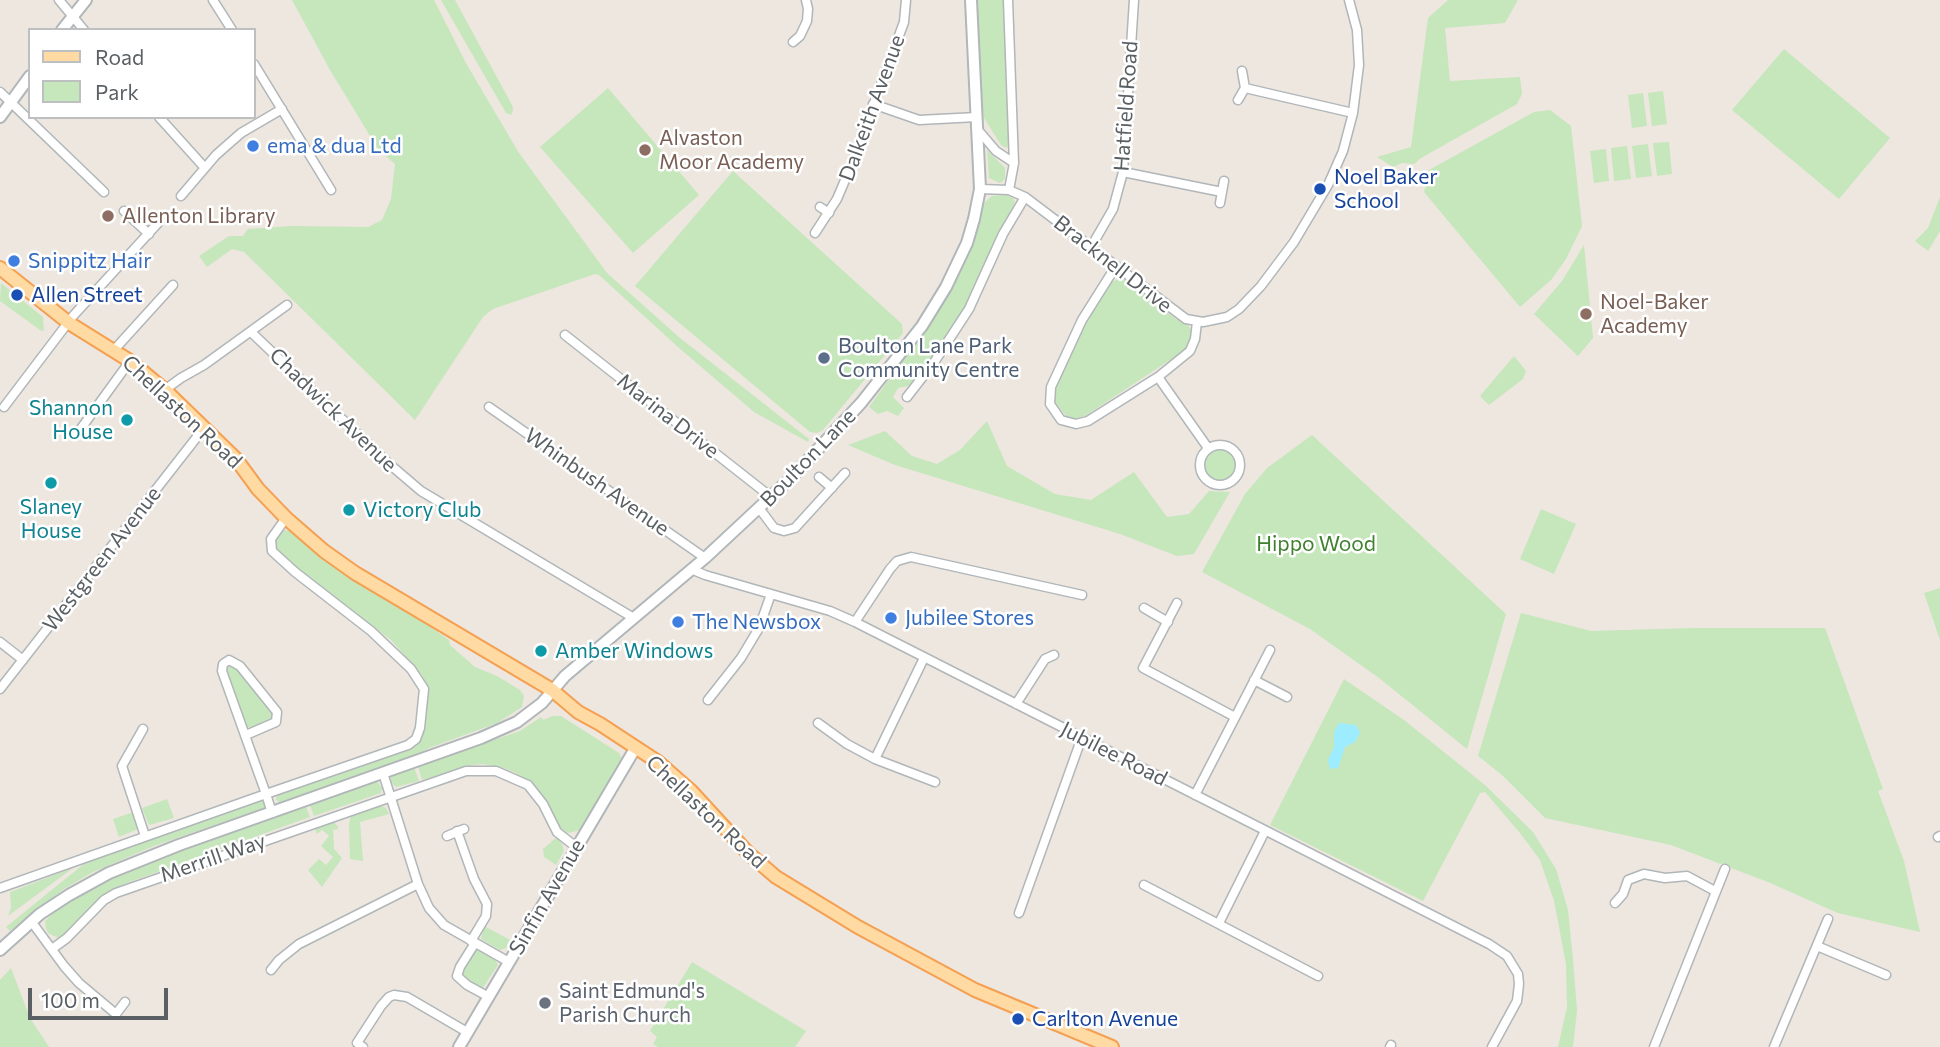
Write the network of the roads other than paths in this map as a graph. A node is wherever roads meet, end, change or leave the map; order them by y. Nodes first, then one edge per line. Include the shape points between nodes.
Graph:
1 (59, 0) edge
2 (86, 0) edge
3 (213, 0) edge
4 (806, 0) edge
5 (906, 0) edge
6 (971, 0) edge
7 (1008, 0) edge
8 (1134, 0) edge
9 (1351, 1) edge
10 (73, 15) junction
11 (63, 28) edge
12 (83, 28) edge
13 (231, 28) edge
14 (793, 42) dead end
15 (256, 67) edge
16 (1242, 71) dead end
17 (28, 79) edge
18 (1245, 88) junction
19 (0, 92) edge
20 (1238, 100) dead end
21 (12, 101) junction
22 (873, 104) junction
23 (282, 109) junction
24 (1353, 113) junction
25 (0, 117) edge
26 (28, 117) edge
27 (977, 117) junction
28 (30, 119) edge
29 (161, 119) edge
30 (978, 130) junction
31 (1014, 163) junction
32 (205, 168) junction
33 (1123, 172) junction
34 (1224, 181) dead end
35 (980, 188) junction
36 (331, 190) dead end
37 (1010, 190) junction
38 (1222, 191) junction
39 (104, 192) dead end
40 (181, 197) dead end
41 (1025, 197) junction
42 (1220, 203) dead end
43 (820, 207) dead end
44 (124, 211) dead end
45 (829, 213) junction
46 (158, 223) dead end
47 (815, 233) dead end
48 (149, 234) junction
49 (1091, 247) junction
50 (1116, 266) junction
51 (0, 268) edge
52 (173, 285) dead end
53 (287, 305) dead end
54 (1196, 321) junction
55 (69, 323) junction
56 (251, 332) junction
57 (565, 335) dead end
58 (114, 350) junction
59 (130, 361) junction
60 (1158, 377) junction
61 (167, 393) junction
62 (907, 397) dead end
63 (4, 407) dead end
64 (489, 407) dead end
65 (204, 428) junction
66 (77, 434) dead end
67 (1208, 448) junction
68 (845, 472) dead end
69 (820, 477) dead end
70 (832, 488) junction
71 (771, 497) junction
72 (760, 508) junction
73 (286, 518) junction
74 (705, 558) junction
75 (691, 569) junction
76 (771, 594) junction
77 (1082, 594) dead end
78 (1177, 603) dead end
79 (1144, 608) dead end
80 (632, 617) junction
81 (855, 622) junction
82 (1168, 622) junction
83 (0, 642) edge
84 (1270, 650) dead end
85 (1054, 655) dead end
86 (925, 658) junction
87 (23, 660) junction
88 (1254, 680) junction
89 (0, 689) edge
90 (552, 690) junction
91 (1287, 697) dead end
92 (708, 700) dead end
93 (1016, 704) junction
94 (1235, 717) junction
95 (818, 723) dead end
96 (143, 729) dead end
97 (246, 735) junction
98 (1082, 737) junction
99 (636, 747) junction
100 (875, 759) junction
101 (383, 773) junction
102 (935, 782) dead end
103 (266, 794) junction
104 (1195, 795) junction
105 (391, 796) junction
106 (272, 813) junction
107 (1265, 831) junction
108 (145, 836) junction
109 (447, 836) dead end
110 (576, 847) junction
111 (1724, 869) dead end
112 (1621, 874) dead end
113 (1628, 880) junction
114 (418, 884) junction
115 (1144, 885) dead end
116 (0, 888) edge
117 (1715, 891) junction
118 (1615, 903) dead end
119 (1018, 913) dead end
120 (1828, 919) dead end
121 (31, 921) junction
122 (1219, 923) junction
123 (473, 942) junction
124 (1817, 946) junction
125 (52, 949) junction
126 (0, 950) edge
127 (509, 962) junction
128 (271, 970) dead end
129 (1886, 975) dead end
130 (1318, 976) dead end
131 (489, 997) junction
132 (125, 1002) dead end
133 (467, 1032) junction
134 (1094, 1044) edge
135 (461, 1046) edge
136 (363, 1047) edge
137 (1112, 1047) edge
138 (1492, 1047) edge
139 (1654, 1047) edge
140 (1774, 1047) edge

1 - 10 street
2 - 10 street
3 - 13 street
4 - 14 street via 807,21
5 - 22 street, Dalkeith Avenue via 904,22
6 - 27 street, Boulton Lane
7 - 31 street
8 - 33 street, Hatfield Road
9 - 24 street, Bracknell Drive via 1359,65
10 - 11 street
10 - 12 street
15 - 23 street
16 - 18 street
17 - 21 street
18 - 20 street
18 - 24 street
19 - 21 street
21 - 25 street
21 - 26 street
22 - 27 street via 919,120
22 - 45 street, Dalkeith Avenue
23 - 32 street via 241,133
23 - 36 street
24 - 54 street, Bracknell Drive via 1328,185 1279,264 1233,313 1219,320
27 - 30 street, Boulton Lane
28 - 39 street
29 - 32 street
30 - 31 street
30 - 35 street, Boulton Lane
31 - 37 street
32 - 40 street
33 - 38 street
33 - 49 street, Hatfield Road via 1110,216
34 - 38 street
35 - 37 street
35 - 71 street, Boulton Lane via 974,223 961,256 922,326 837,430
37 - 41 street, Bracknell Drive
38 - 42 street
41 - 49 street, Bracknell Drive
41 - 62 street via 969,309
43 - 45 street
44 - 48 street
45 - 47 street, Dalkeith Avenue
46 - 48 street
48 - 55 street
49 - 50 street, Bracknell Drive
50 - 54 street, Bracknell Drive via 1181,317
50 - 60 street via 1071,341 1051,387 1049,404 1061,419 1082,423
51 - 55 main road, Chellaston Road
52 - 58 street
53 - 56 street
54 - 60 street via 1190,351
55 - 58 main road, Chellaston Road
55 - 63 street
56 - 61 street via 181,378
56 - 80 street, Chadwick Avenue via 421,491
57 - 71 street, Marina Drive
58 - 59 main road, Chellaston Road
59 - 61 main road, Chellaston Road
59 - 66 street
60 - 67 street
61 - 65 main road, Chellaston Road
64 - 74 street, Whinbush Avenue
65 - 73 main road, Chellaston Road
65 - 87 street, Westgreen Avenue
67 - 67 street via 1200,460 1202,474 1215,485 1229,483 1240,471 1239,457 1224,446
68 - 70 street
69 - 70 street
70 - 72 street via 791,530 772,527
71 - 72 street, Boulton Lane
72 - 74 street, Boulton Lane
73 - 90 main road, Chellaston Road via 355,573
73 - 103 street, Merrill Way via 271,539 275,556 371,631 411,669 424,689 418,736 408,745
74 - 75 street, Boulton Lane
75 - 76 street, Jubilee Road
75 - 80 street, Boulton Lane
76 - 81 street, Jubilee Road
76 - 92 street via 753,638
77 - 81 street via 911,557 890,569
78 - 82 street
79 - 82 street
80 - 90 street, Boulton Lane
81 - 86 street, Jubilee Road
82 - 94 street via 1143,668
83 - 87 street
84 - 88 street
85 - 93 street via 1045,659
86 - 93 street, Jubilee Road
86 - 100 street
87 - 89 street, Westgreen Avenue
88 - 91 street
88 - 94 street
90 - 99 main road, Chellaston Road via 578,712
90 - 101 street, Merrill Way via 542,703 503,729
93 - 98 street, Jubilee Road
94 - 104 street
95 - 100 street
96 - 108 street via 122,766
97 - 97 street via 222,671 229,660 240,666 278,712 276,722
97 - 103 street
98 - 104 street, Jubilee Road
98 - 119 street
99 - 110 street, Sinfin Avenue
99 - 134 main road, Chellaston Road via 687,787 776,877 964,985
100 - 102 street
101 - 105 street
101 - 106 street, Merrill Way
103 - 106 street, Merrill Way
103 - 108 street, Merrill Way
104 - 107 street, Jubilee Road
105 - 110 street via 466,771 496,771 530,787 557,832
105 - 114 street
105 - 125 street, Merrill Way via 116,892
106 - 121 street, Merrill Way via 108,873
107 - 122 street
107 - 138 street, Jubilee Road via 1507,957 1518,974 1517,1001
108 - 116 street, Merrill Way
109 - 123 street via 461,830 474,879 487,904
110 - 127 street, Sinfin Avenue
111 - 117 street
112 - 113 street
113 - 117 street via 1644,874 1687,876
113 - 118 street
114 - 123 street via 435,916
114 - 128 street via 299,944
115 - 122 street
117 - 139 street
120 - 124 street
121 - 125 street
121 - 126 street, Merrill Way
122 - 130 street
123 - 127 street
123 - 131 street via 457,976
124 - 129 street
124 - 140 street
125 - 132 street via 72,975 116,1014
127 - 131 street, Sinfin Avenue
131 - 133 street, Sinfin Avenue
133 - 135 street, Sinfin Avenue
133 - 136 street via 407,997 394,995 381,1006 357,1043
134 - 137 main road, Chellaston Road

